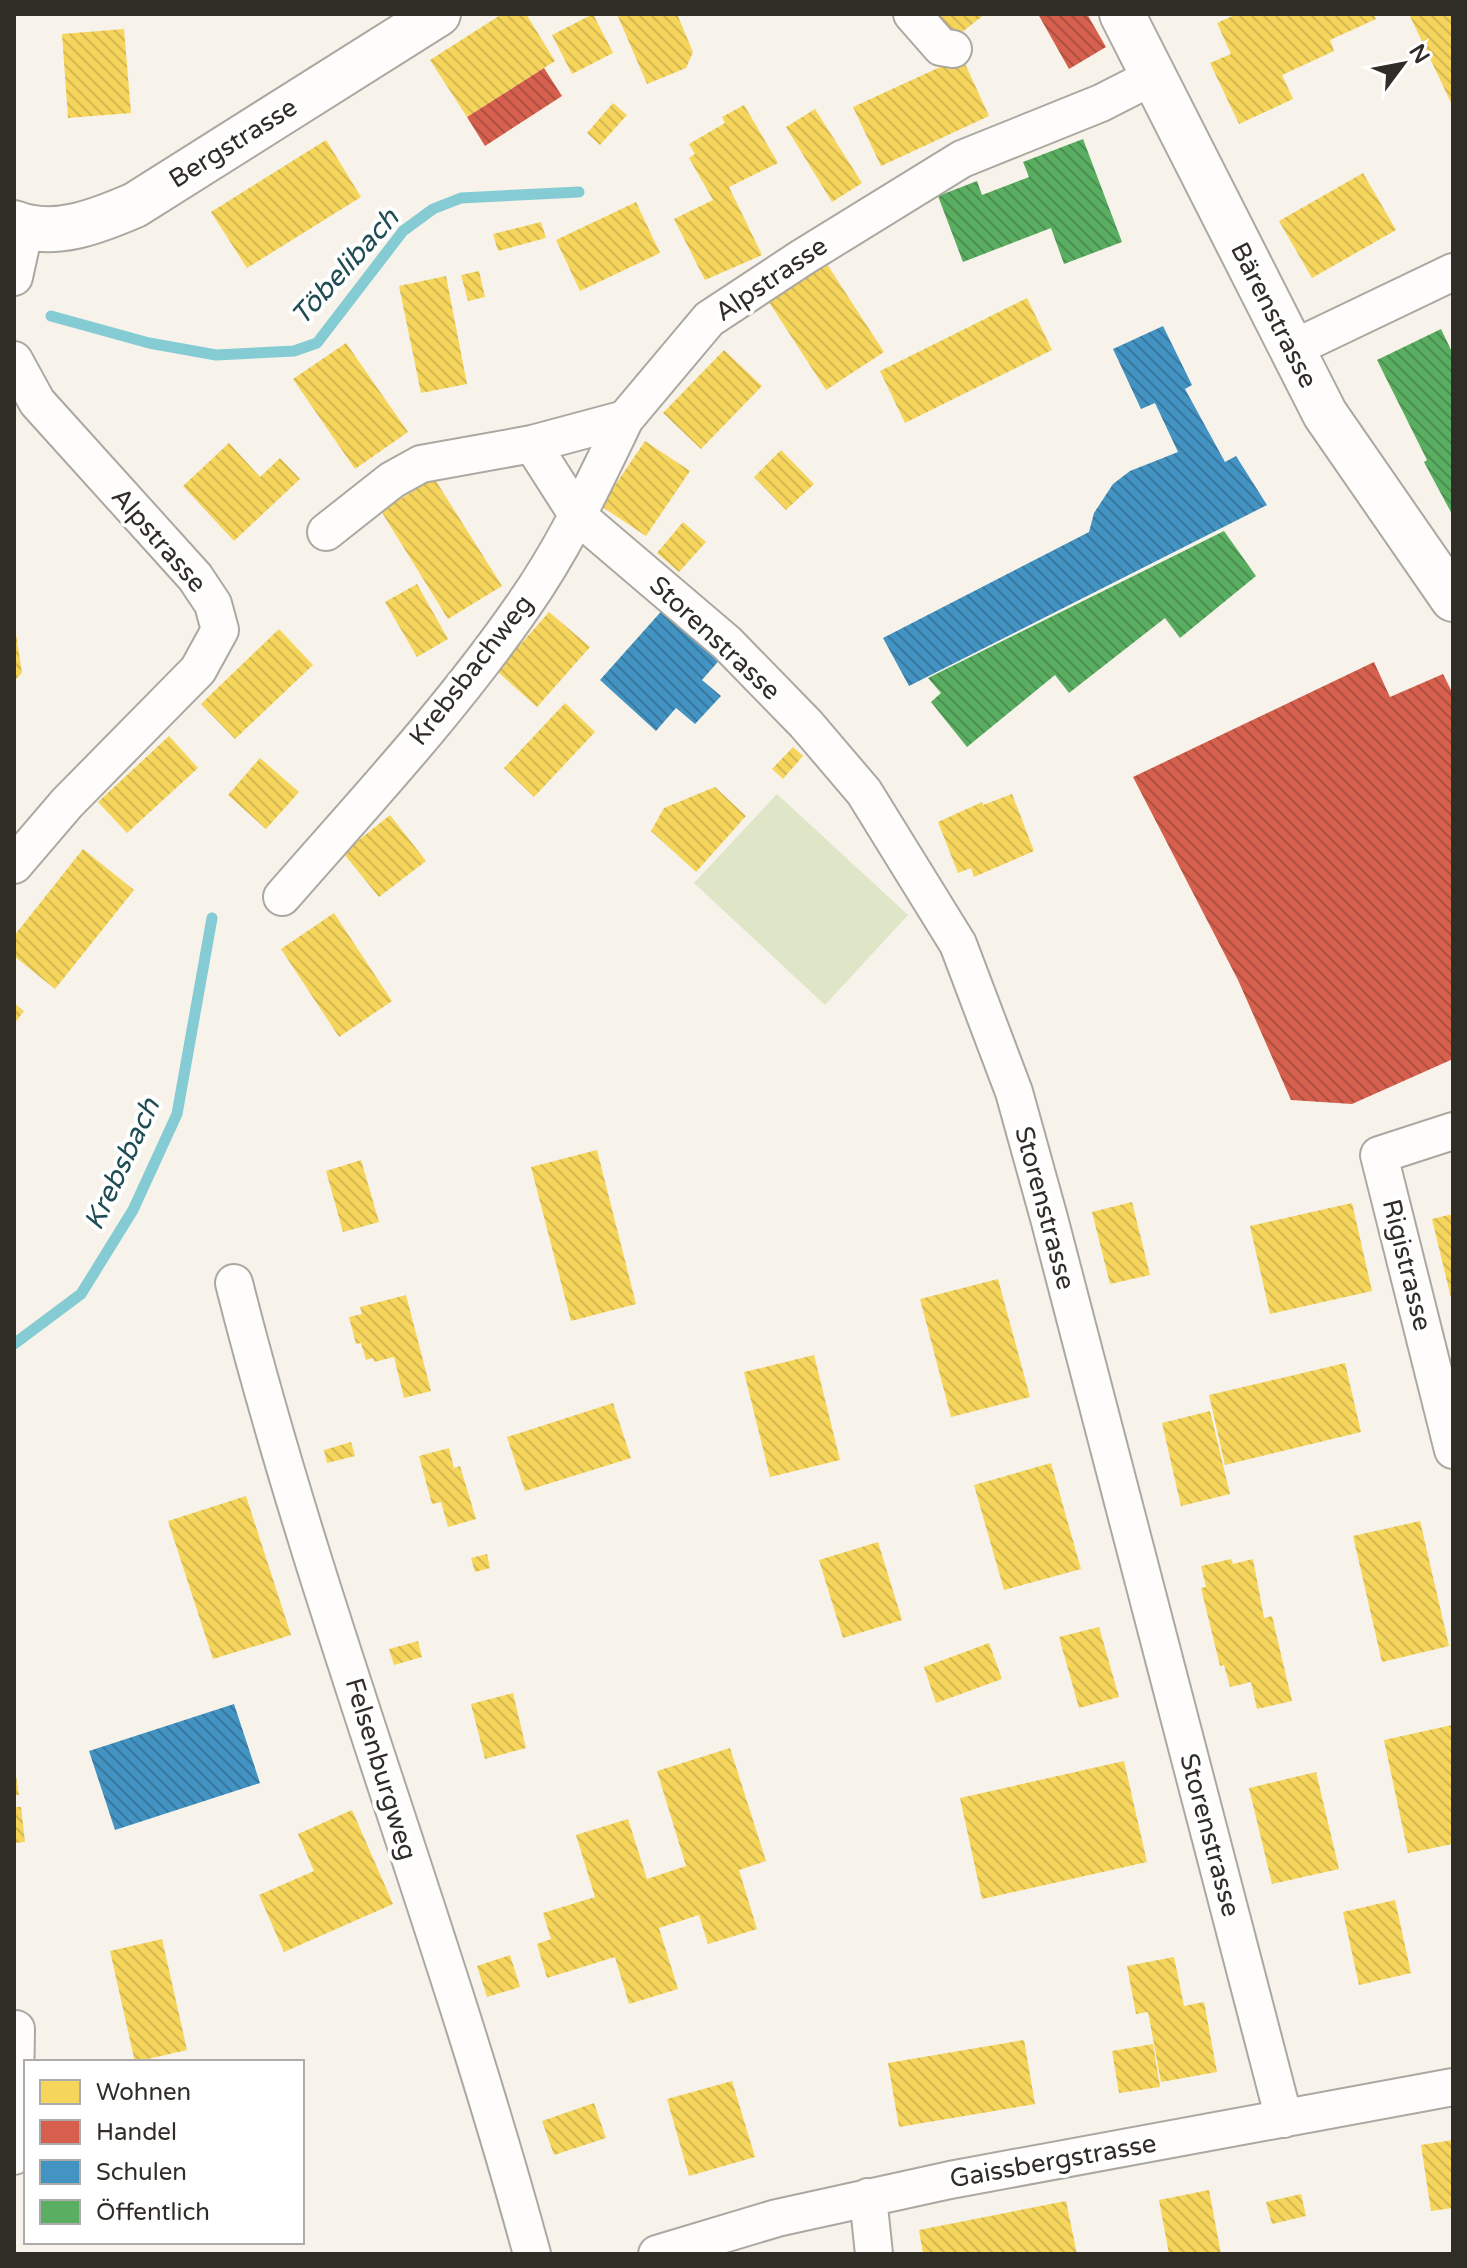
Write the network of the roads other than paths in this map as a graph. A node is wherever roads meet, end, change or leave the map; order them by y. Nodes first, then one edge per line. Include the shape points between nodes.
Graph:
1 (438, 14) edge
2 (912, 14) edge
3 (1122, 14) edge
4 (953, 49) dead end
5 (1154, 76) junction
6 (20, 225) edge
7 (1453, 272) edge
8 (14, 277) edge
9 (1290, 350) junction
10 (14, 360) edge
11 (625, 419) junction
12 (532, 444) junction
13 (578, 516) junction
14 (326, 532) dead end
15 (1453, 599) edge
16 (14, 865) edge
17 (282, 897) dead end
18 (1453, 1131) edge
19 (234, 1283) dead end
20 (1453, 1450) edge
21 (16, 2029) edge
22 (1453, 2087) edge
23 (1284, 2119) junction
24 (14, 2156) edge
25 (868, 2197) junction
26 (532, 2254) edge
27 (657, 2254) edge
28 (874, 2254) edge

1 - 6 main road, Bergstrasse via 135,205 84,224 50,229
2 - 4 street via 941,47
3 - 5 main road, Bärenstrasse
5 - 9 main road, Bärenstrasse
5 - 11 street, Alpstrasse via 962,159 803,257 709,319
6 - 8 street
7 - 9 street
9 - 15 main road, Bärenstrasse via 1346,448
10 - 16 street, Alpstrasse via 37,402 195,577 213,604 220,630 198,670 67,803
11 - 12 street
11 - 13 street, Krebsbachweg
12 - 13 street, Storenstrasse
12 - 14 street via 421,464
13 - 17 street, Krebsbachweg via 525,604 465,687
13 - 23 street, Storenstrasse via 727,643 806,724 864,792 958,944 1014,1092 1049,1218
18 - 20 street, Rigistrasse via 1379,1155
19 - 26 street, Felsenburgweg via 302,1520
21 - 24 street
22 - 23 street, Gaissbergstrasse
23 - 25 street, Gaissbergstrasse
25 - 27 street, Gaissbergstrasse
25 - 28 street

